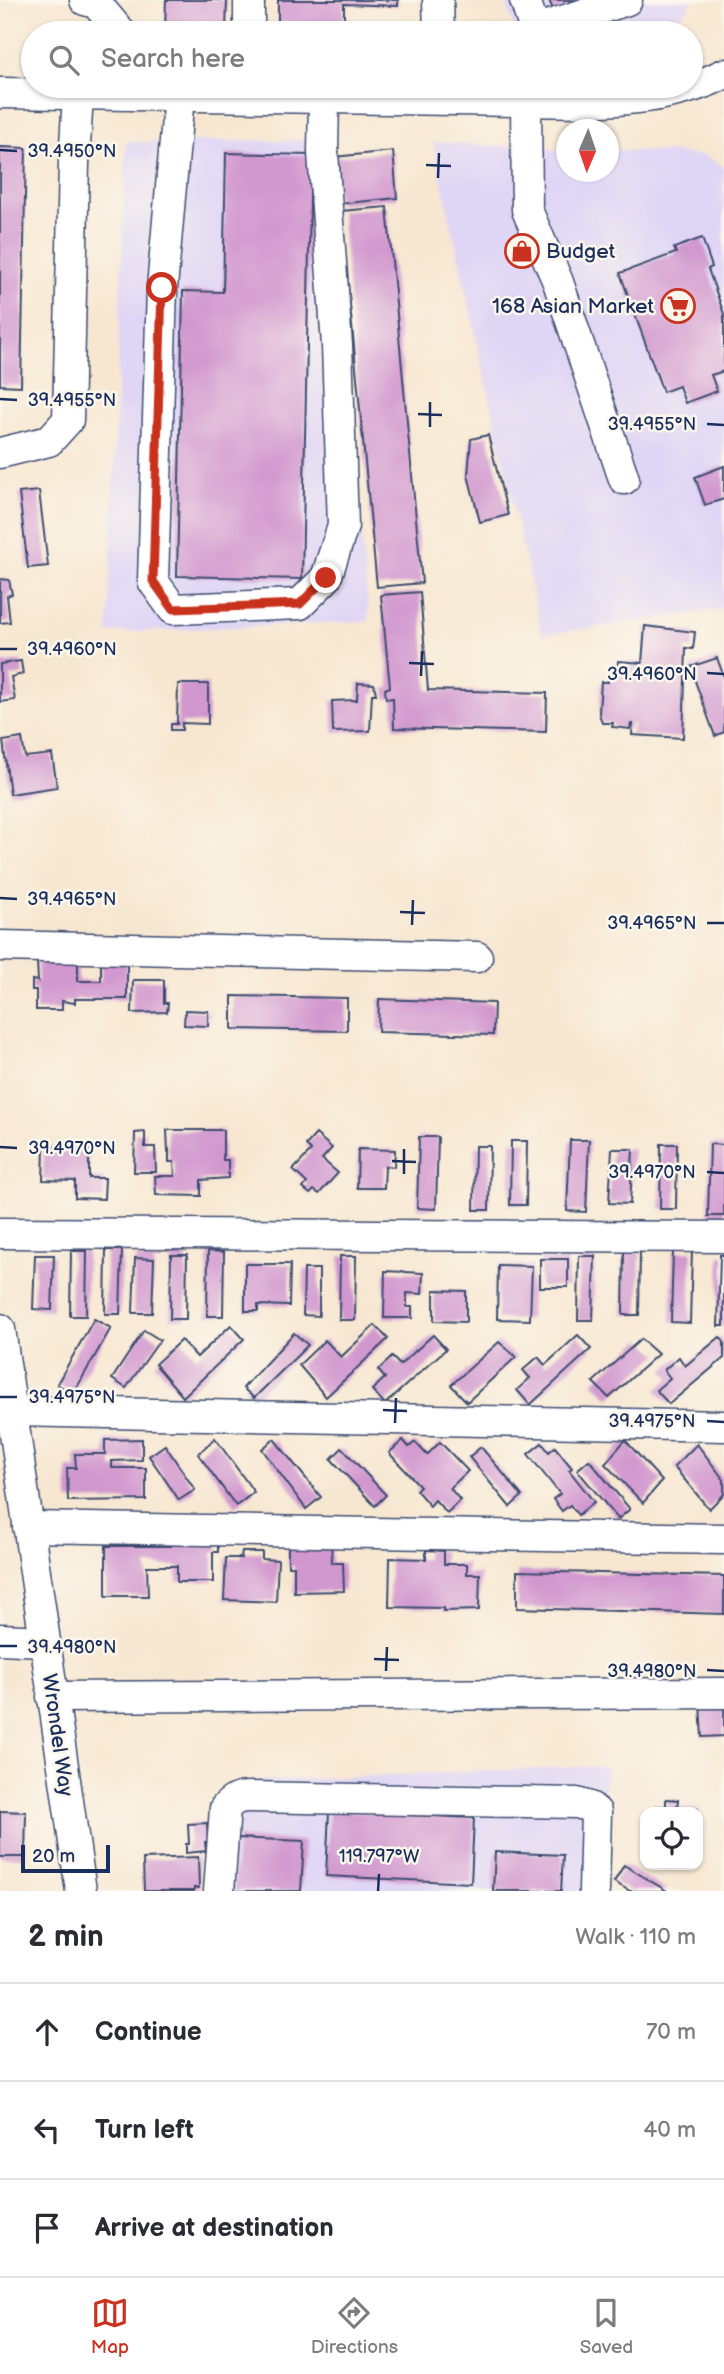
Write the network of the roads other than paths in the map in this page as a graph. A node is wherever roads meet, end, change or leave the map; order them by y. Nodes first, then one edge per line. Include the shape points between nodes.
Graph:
1 (85, 0) edge
2 (249, 0) edge
3 (438, 0) edge
4 (525, 0) edge
5 (627, 0) edge
6 (111, 21) edge
7 (249, 21) edge
8 (439, 21) edge
9 (532, 21) edge
10 (563, 21) edge
11 (724, 74) edge
12 (703, 84) edge
13 (0, 93) edge
14 (21, 93) edge
15 (78, 98) edge
16 (179, 98) edge
17 (324, 98) edge
18 (486, 98) edge
19 (640, 98) edge
20 (526, 101) junction
21 (0, 453) edge
22 (624, 479) dead end
23 (0, 946) edge
24 (477, 957) dead end
25 (0, 1233) edge
26 (724, 1237) edge
27 (0, 1329) edge
28 (3, 1373) edge
29 (12, 1411) junction
30 (724, 1426) edge
31 (28, 1527) junction
32 (724, 1539) edge
33 (0, 1639) edge
34 (44, 1641) junction
35 (724, 1693) edge
36 (52, 1697) junction
37 (81, 1891) edge
38 (219, 1891) edge
39 (594, 1891) edge

1 - 6 street via 96,2
2 - 7 street
3 - 8 street
4 - 9 street
5 - 10 street
11 - 12 street
13 - 14 street
15 - 21 street via 68,420 49,441
16 - 17 street via 162,288 153,581 173,609 300,604 326,578 343,526
18 - 20 street
19 - 20 street
20 - 22 street via 527,211 558,282
23 - 24 street
25 - 26 street
27 - 28 street, Wrondel Way
28 - 29 street, Wrondel Way
29 - 30 street
29 - 31 street, Wrondel Way
31 - 32 street
31 - 34 street, Wrondel Way
33 - 34 street
34 - 36 street, Wrondel Way
35 - 36 street
36 - 37 street, Wrondel Way
38 - 39 street via 225,1808 239,1797 250,1797 577,1802 596,1812

